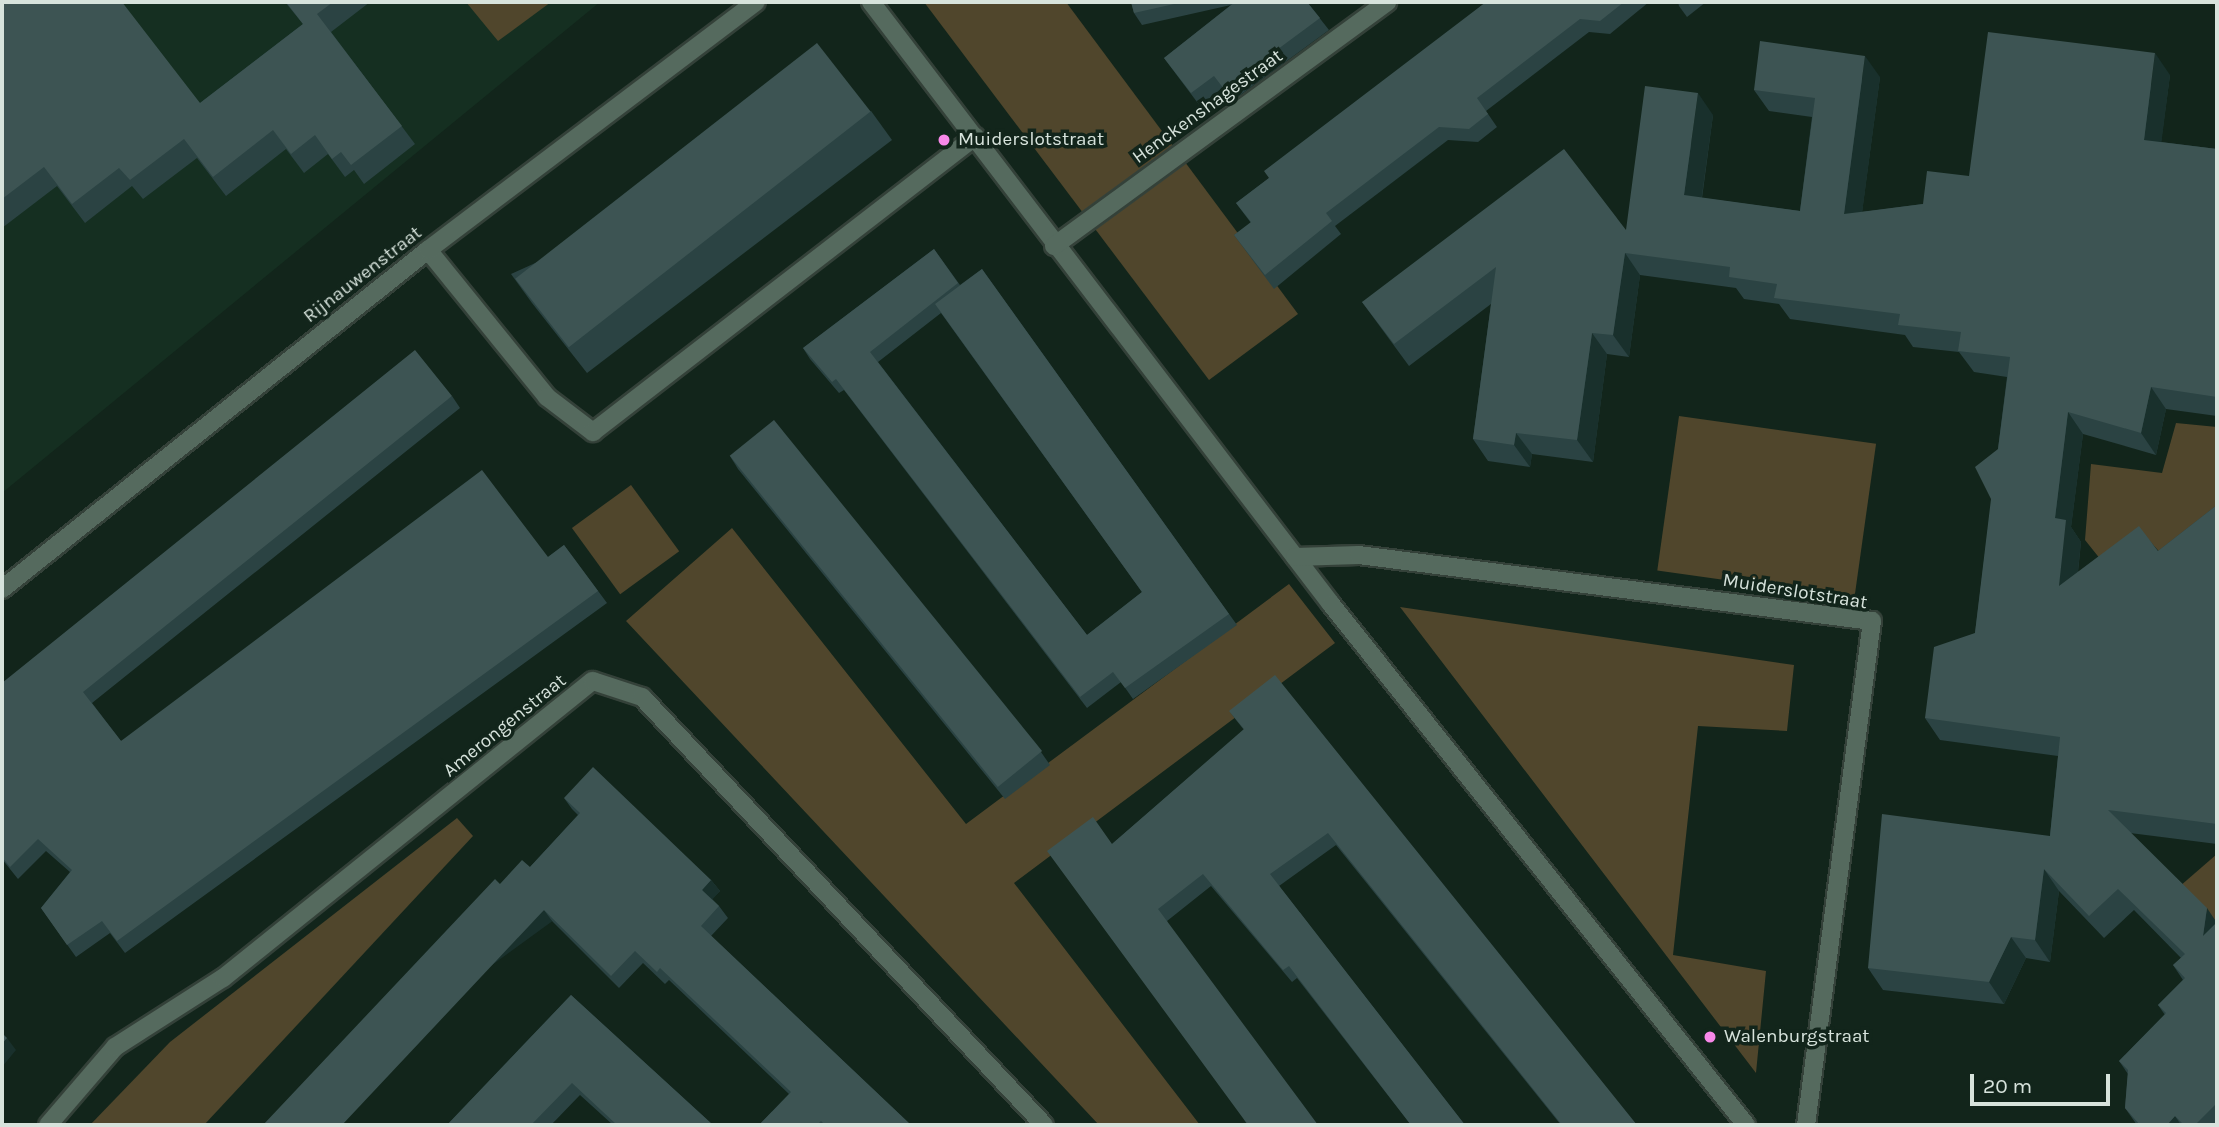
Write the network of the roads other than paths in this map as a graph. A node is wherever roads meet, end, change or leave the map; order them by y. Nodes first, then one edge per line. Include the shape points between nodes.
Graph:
1 (756, 2) edge
2 (871, 2) edge
3 (1388, 2) edge
4 (975, 137) junction
5 (1054, 246) junction
6 (428, 250) junction
7 (1295, 557) junction
8 (2, 589) edge
9 (48, 1125) edge
10 (1044, 1125) edge
11 (1746, 1125) edge
12 (1806, 1125) edge

1 - 6 street, Rijnauwenstraat
2 - 4 street
3 - 5 street, Henckenshagestraat
4 - 5 street
4 - 6 street via 593,432 547,397
5 - 7 street
6 - 8 street, Rijnauwenstraat
7 - 11 street
7 - 12 street, Muiderslotstraat via 1359,555 1872,621
9 - 10 street, Amerongenstraat via 115,1047 223,978 593,681 642,697

